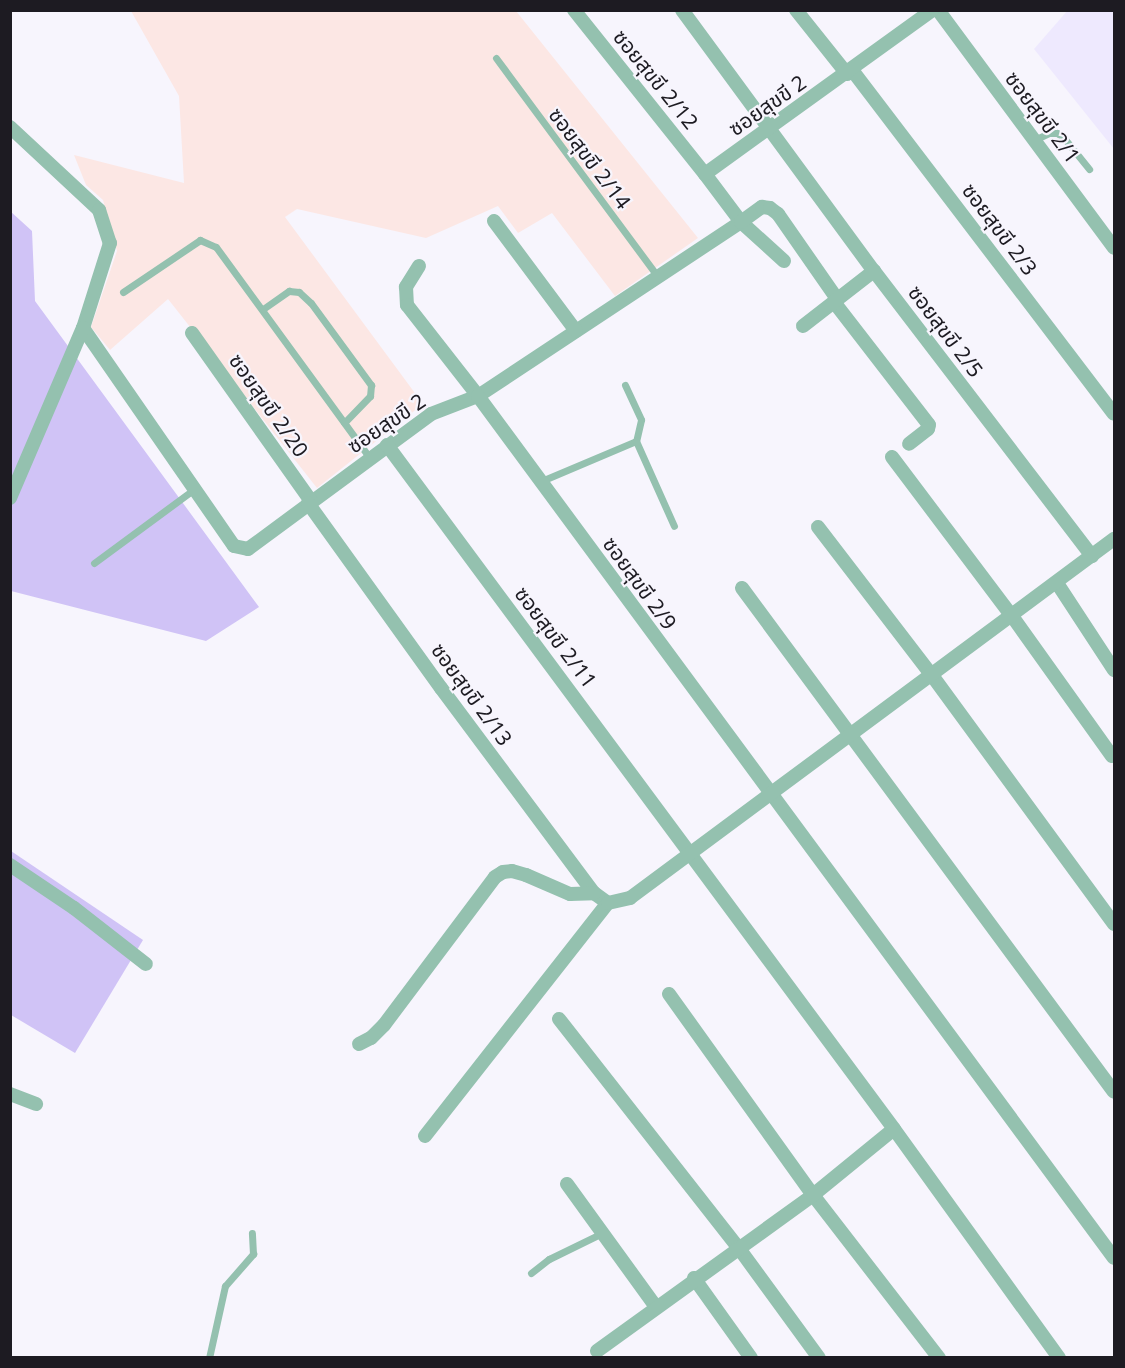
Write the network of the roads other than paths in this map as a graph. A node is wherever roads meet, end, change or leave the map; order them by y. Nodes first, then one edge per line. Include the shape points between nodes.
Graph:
1 (574, 10) edge
2 (682, 10) edge
3 (796, 10) edge
4 (929, 12) edge
5 (496, 58) dead end
6 (850, 72) junction
7 (10, 127) edge
8 (770, 129) junction
9 (1034, 140) junction
10 (1089, 169) dead end
11 (705, 174) junction
12 (494, 221) dead end
13 (741, 222) junction
14 (1114, 248) edge
15 (784, 261) dead end
16 (419, 266) dead end
17 (874, 271) junction
18 (658, 277) junction
19 (123, 292) dead end
20 (835, 301) junction
21 (263, 309) junction
22 (803, 326) dead end
23 (83, 328) junction
24 (576, 331) junction
25 (192, 333) dead end
26 (625, 385) dead end
27 (478, 396) junction
28 (1114, 414) edge
29 (344, 423) junction
30 (636, 441) junction
31 (909, 444) dead end
32 (387, 445) junction
33 (892, 457) dead end
34 (370, 458) junction
35 (539, 482) junction
36 (193, 490) junction
37 (10, 498) edge
38 (310, 502) junction
39 (674, 526) dead end
40 (818, 527) dead end
41 (1114, 539) edge
42 (1092, 556) junction
43 (94, 563) dead end
44 (1057, 583) junction
45 (742, 588) dead end
46 (1012, 616) junction
47 (1114, 670) edge
48 (931, 674) junction
49 (850, 734) junction
50 (1112, 756) dead end
51 (770, 794) junction
52 (690, 854) junction
53 (10, 865) edge
54 (594, 893) junction
55 (608, 903) junction
56 (1114, 924) edge
57 (146, 964) dead end
58 (669, 994) dead end
59 (559, 1019) dead end
60 (358, 1044) dead end
61 (1114, 1092) edge
62 (10, 1094) edge
63 (36, 1104) dead end
64 (894, 1129) junction
65 (425, 1136) dead end
66 (567, 1184) dead end
67 (813, 1194) junction
68 (252, 1233) dead end
69 (602, 1233) junction
70 (738, 1247) junction
71 (1114, 1258) edge
72 (531, 1273) dead end
73 (694, 1278) junction
74 (656, 1307) junction
75 (597, 1351) dead end
76 (209, 1358) edge
77 (751, 1358) edge
78 (819, 1358) edge
79 (939, 1358) edge
80 (1059, 1358) edge

1 - 11 street, ซอยสุขขี 2/12
2 - 8 street, ซอยสุขขี 2/5
3 - 6 street, ซอยสุขขี 2/3
4 - 6 street, ซอยสุขขี 2
4 - 9 street, ซอยสุขขี 2/1
5 - 18 lane, ซอยสุขขี 2/14
6 - 8 street, ซอยสุขขี 2
6 - 28 street, ซอยสุขขี 2/3
7 - 23 street via 99,210 110,243
8 - 11 street, ซอยสุขขี 2
8 - 17 street, ซอยสุขขี 2/5
9 - 10 lane via 1057,133
9 - 14 street, ซอยสุขขี 2/1
11 - 13 street
12 - 24 street
13 - 15 street
13 - 18 street, ซอยสุขขี 2
13 - 20 street, ซอยสุขขี 2 via 762,207 778,214
16 - 27 street, ซอยสุขขี 2/9 via 406,287 407,305
17 - 20 street
17 - 42 street, ซอยสุขขี 2/5
18 - 24 street, ซอยสุขขี 2
19 - 21 lane via 200,240 216,247
20 - 22 street
20 - 31 street via 929,425
21 - 29 lane
21 - 29 lane via 289,291 299,292 351,358 372,391
23 - 36 street, ซอยสุขขี 2
23 - 37 street
24 - 27 street, ซอยสุขขี 2
25 - 38 street, ซอยสุขขี 2/20
26 - 30 lane via 641,420
27 - 32 street, ซอยสุขขี 2 via 431,414
27 - 35 street, ซอยสุขขี 2/9
29 - 34 lane
30 - 35 lane
30 - 39 lane
32 - 34 street, ซอยสุขขี 2
32 - 52 street, ซอยสุขขี 2/11
33 - 46 street
34 - 38 street, ซอยสุขขี 2
35 - 51 street, ซอยสุขขี 2/9
36 - 38 street, ซอยสุขขี 2 via 234,546 242,549 254,546
36 - 43 lane
38 - 54 street, ซอยสุขขี 2/13 via 441,688
40 - 48 street
41 - 42 street
42 - 44 street
44 - 46 street
44 - 47 street
45 - 49 street
46 - 48 street
46 - 50 street
48 - 49 street
48 - 56 street
49 - 51 street
49 - 61 street
51 - 52 street
51 - 71 street, ซอยสุขขี 2/9
52 - 55 street via 630,898
52 - 64 street, ซอยสุขขี 2/11
53 - 57 street
54 - 55 street, ซอยสุขขี 2/13
54 - 60 street via 570,894 526,875 502,872 384,1025
55 - 65 street
58 - 67 street
59 - 70 street
62 - 63 street
64 - 67 street
64 - 80 street, ซอยสุขขี 2/11
66 - 69 street
67 - 70 street
67 - 79 street
68 - 76 lane via 253,1254 225,1286
69 - 72 lane via 549,1259
69 - 74 street
70 - 73 street
70 - 78 street
73 - 74 street
73 - 77 street
74 - 75 street

